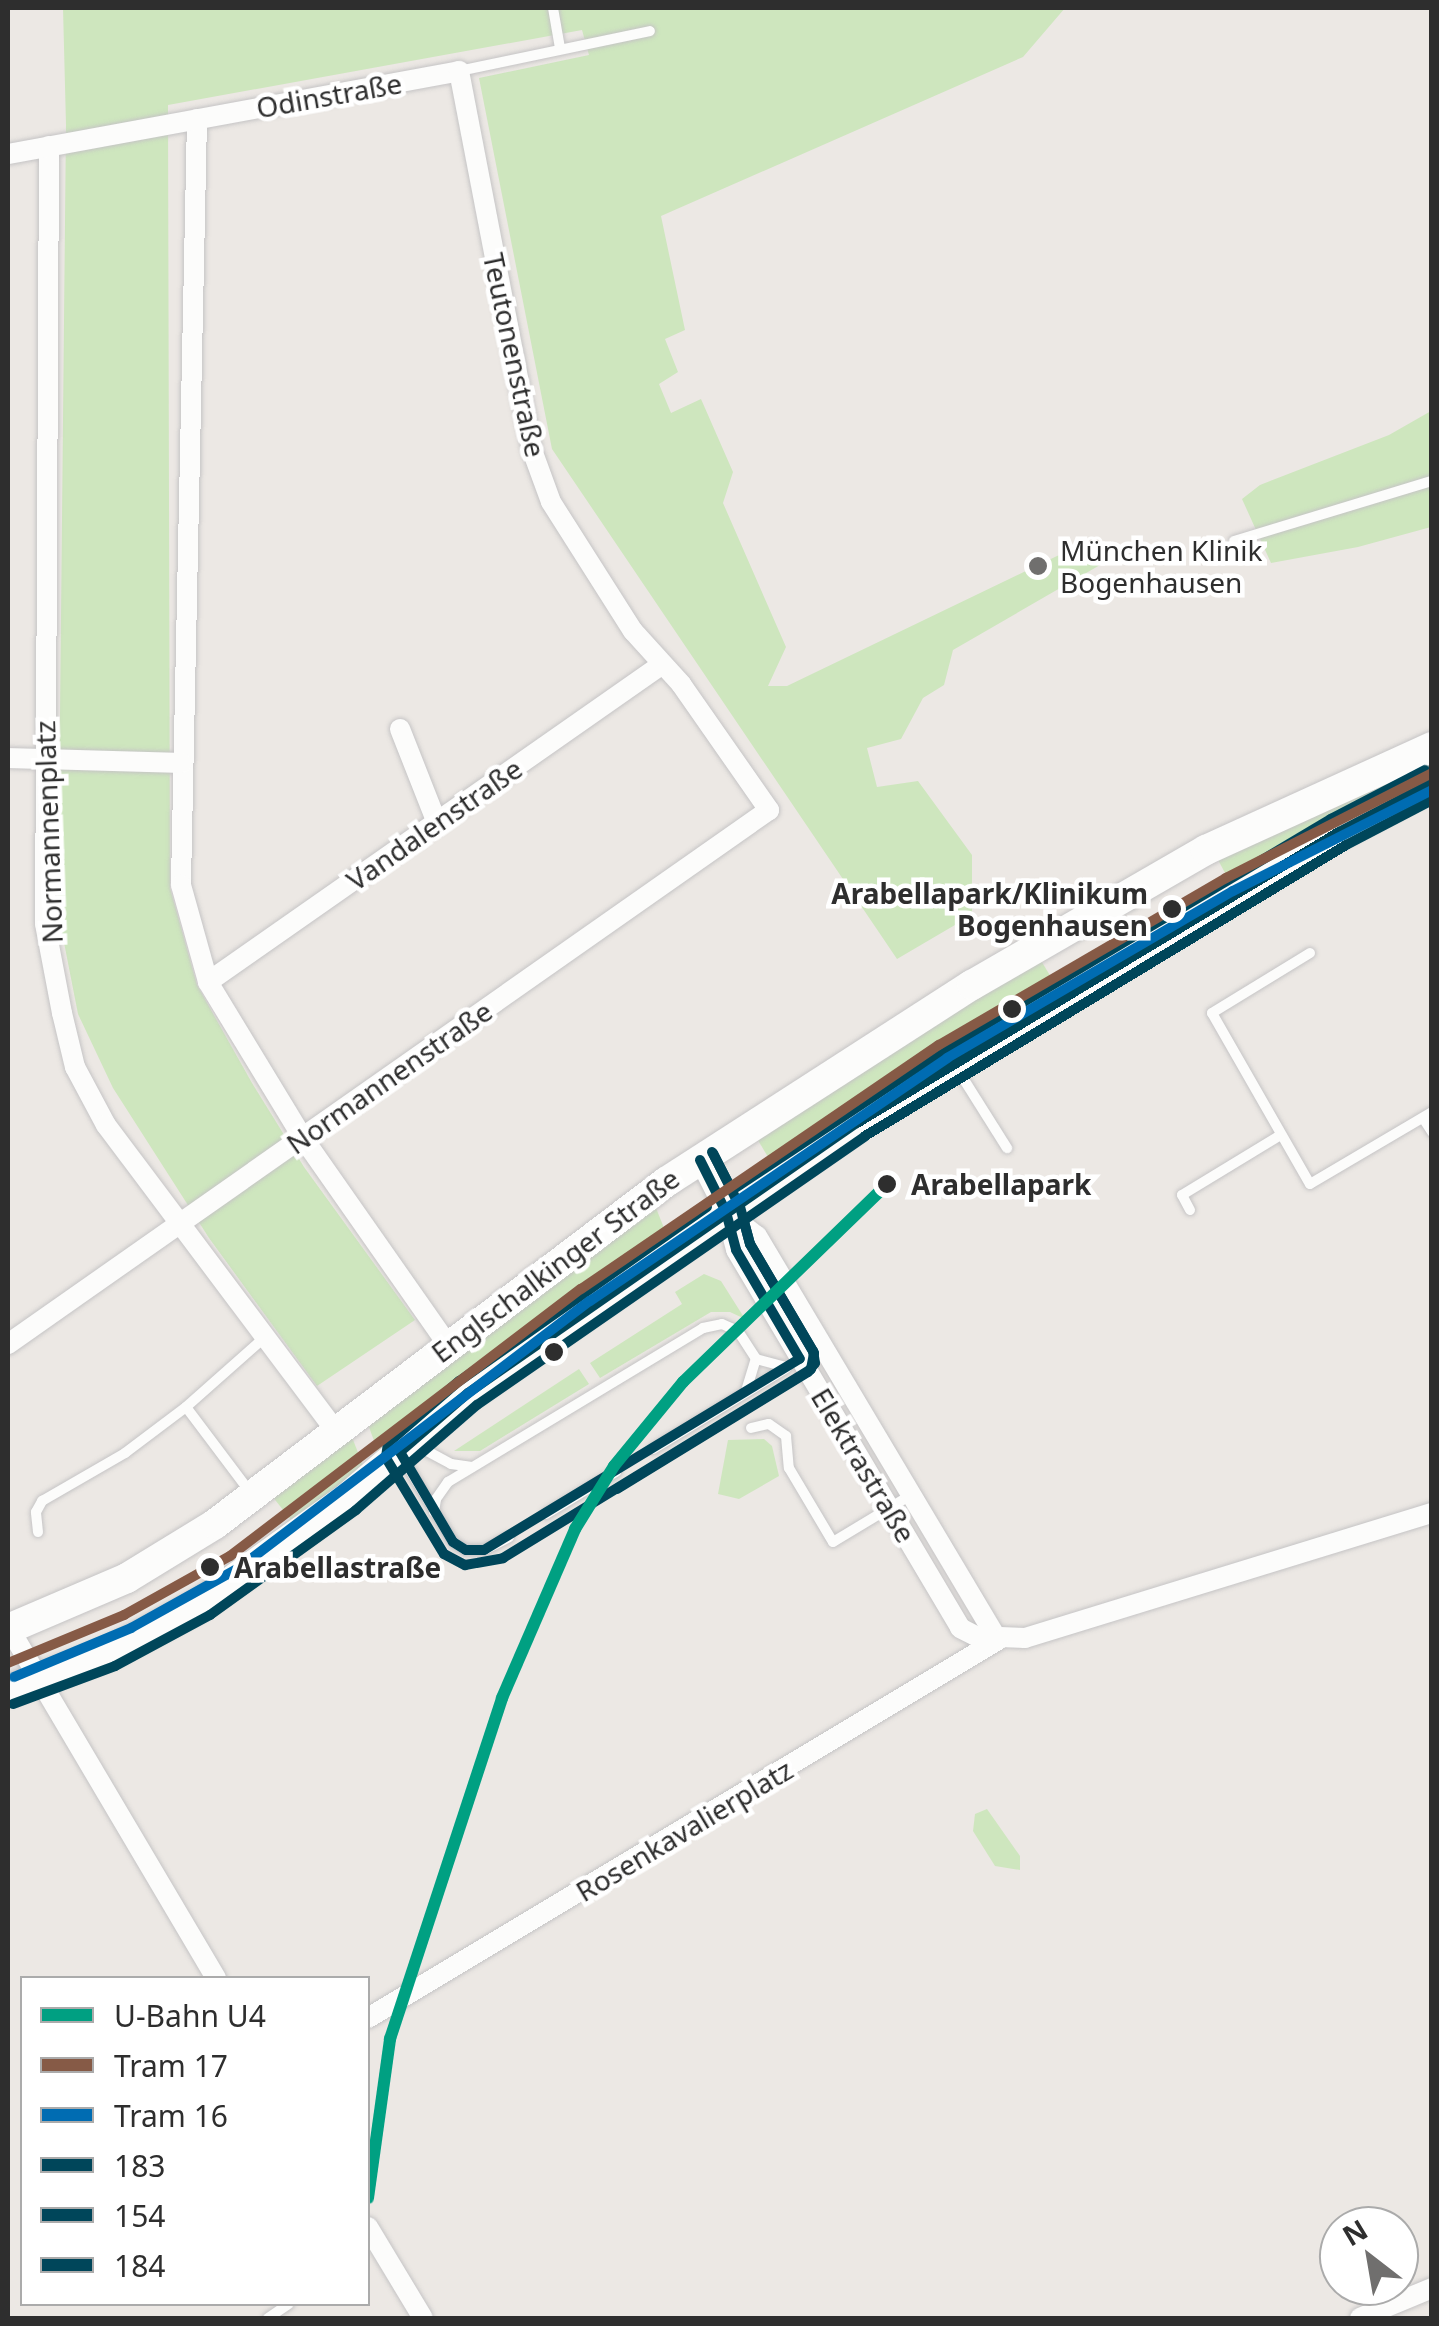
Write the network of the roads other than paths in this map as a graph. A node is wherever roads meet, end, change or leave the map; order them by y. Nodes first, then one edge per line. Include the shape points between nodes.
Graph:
1 (553, 8) edge
2 (650, 31) dead end
3 (560, 48) junction
4 (459, 71) junction
5 (197, 119) junction
6 (49, 146) junction
7 (8, 154) edge
8 (1426, 482) edge
9 (1234, 541) dead end
10 (660, 665) junction
11 (400, 728) dead end
12 (1432, 747) edge
13 (8, 758) edge
14 (44, 759) junction
15 (182, 762) junction
16 (1432, 783) edge
17 (769, 810) joint
18 (436, 823) junction
19 (1310, 953) dead end
20 (208, 982) junction
21 (954, 1062) junction
22 (1427, 1115) edge
23 (1432, 1132) edge
24 (1278, 1136) junction
25 (303, 1138) junction
26 (1007, 1148) dead end
27 (699, 1159) junction
28 (1190, 1210) dead end
29 (726, 1212) junction
30 (180, 1227) junction
31 (264, 1338) junction
32 (8, 1344) edge
33 (448, 1344) junction
34 (821, 1346) junction
35 (756, 1359) junction
36 (793, 1363) junction
37 (745, 1392) junction
38 (186, 1407) junction
39 (751, 1428) dead end
40 (336, 1431) junction
41 (405, 1447) junction
42 (654, 1449) dead end
43 (473, 1466) junction
44 (616, 1472) dead end
45 (254, 1496) junction
46 (912, 1496) junction
47 (890, 1508) junction
48 (434, 1512) junction
49 (546, 1514) dead end
50 (1432, 1514) edge
51 (38, 1532) dead end
52 (509, 1537) dead end
53 (8, 1628) edge
54 (998, 1640) junction
55 (40, 1681) junction
56 (8, 1690) edge
57 (215, 1976) edge
58 (370, 2017) edge
59 (374, 2254) edge
60 (1432, 2288) edge
61 (423, 2318) edge
62 (1360, 2318) edge

1 - 3 lane
2 - 3 lane, Odinstraße
3 - 4 lane, Odinstraße
4 - 5 street, Odinstraße
4 - 10 street, Teutonenstraße via 532,450 550,502 576,546
5 - 6 street, Odinstraße
5 - 15 street
6 - 7 street, Odinstraße
6 - 14 street, Normannenplatz
8 - 9 lane
10 - 17 street, Teutonenstraße via 681,684
10 - 18 street, Vandalenstraße
11 - 18 street
12 - 27 main road, Englschalkinger Straße via 1190,860 972,985
13 - 14 street
14 - 15 street
14 - 30 street, Normannenplatz via 44,924 76,1067 106,1125
15 - 20 street via 181,886
16 - 21 main road, Englschalkinger Straße
17 - 25 street, Normannenstraße
18 - 20 street, Vandalenstraße
19 - 24 lane via 1212,1012
20 - 25 street
21 - 26 lane
21 - 29 main road, Englschalkinger Straße
22 - 23 lane
22 - 24 lane via 1310,1184
24 - 28 lane via 1182,1195
25 - 30 street, Normannenstraße
25 - 33 street
27 - 29 street, Elektrastraße
27 - 33 main road, Englschalkinger Straße
29 - 34 street, Elektrastraße via 757,1236
29 - 36 street, Elektrastraße via 736,1250
29 - 41 main road, Englschalkinger Straße via 468,1393
30 - 31 street, Normannenplatz
30 - 32 street, Normannenstraße
31 - 38 lane
31 - 40 street, Normannenplatz
33 - 40 main road, Englschalkinger Straße
34 - 36 lane
34 - 46 street, Elektrastraße
35 - 36 lane
35 - 37 lane
35 - 43 lane via 738,1331 722,1324 703,1328
36 - 37 lane
36 - 47 street, Elektrastraße
37 - 42 lane
38 - 45 lane
38 - 51 lane via 125,1453 42,1501
39 - 47 lane via 769,1424 786,1436 789,1468 832,1542
40 - 45 main road, Englschalkinger Straße
41 - 43 lane
41 - 48 lane
41 - 55 main road, Englschalkinger Straße via 296,1538 200,1603
43 - 48 lane via 448,1482
44 - 49 lane
45 - 53 main road, Englschalkinger Straße via 127,1578
46 - 47 lane
46 - 54 street, Elektrastraße
47 - 54 street, Elektrastraße via 960,1628
48 - 52 lane via 466,1550 484,1550
50 - 54 street via 1024,1638
53 - 55 street
54 - 58 street, Rosenkavalierplatz
55 - 56 main road, Englschalkinger Straße
55 - 57 street
59 - 61 street
60 - 62 street

